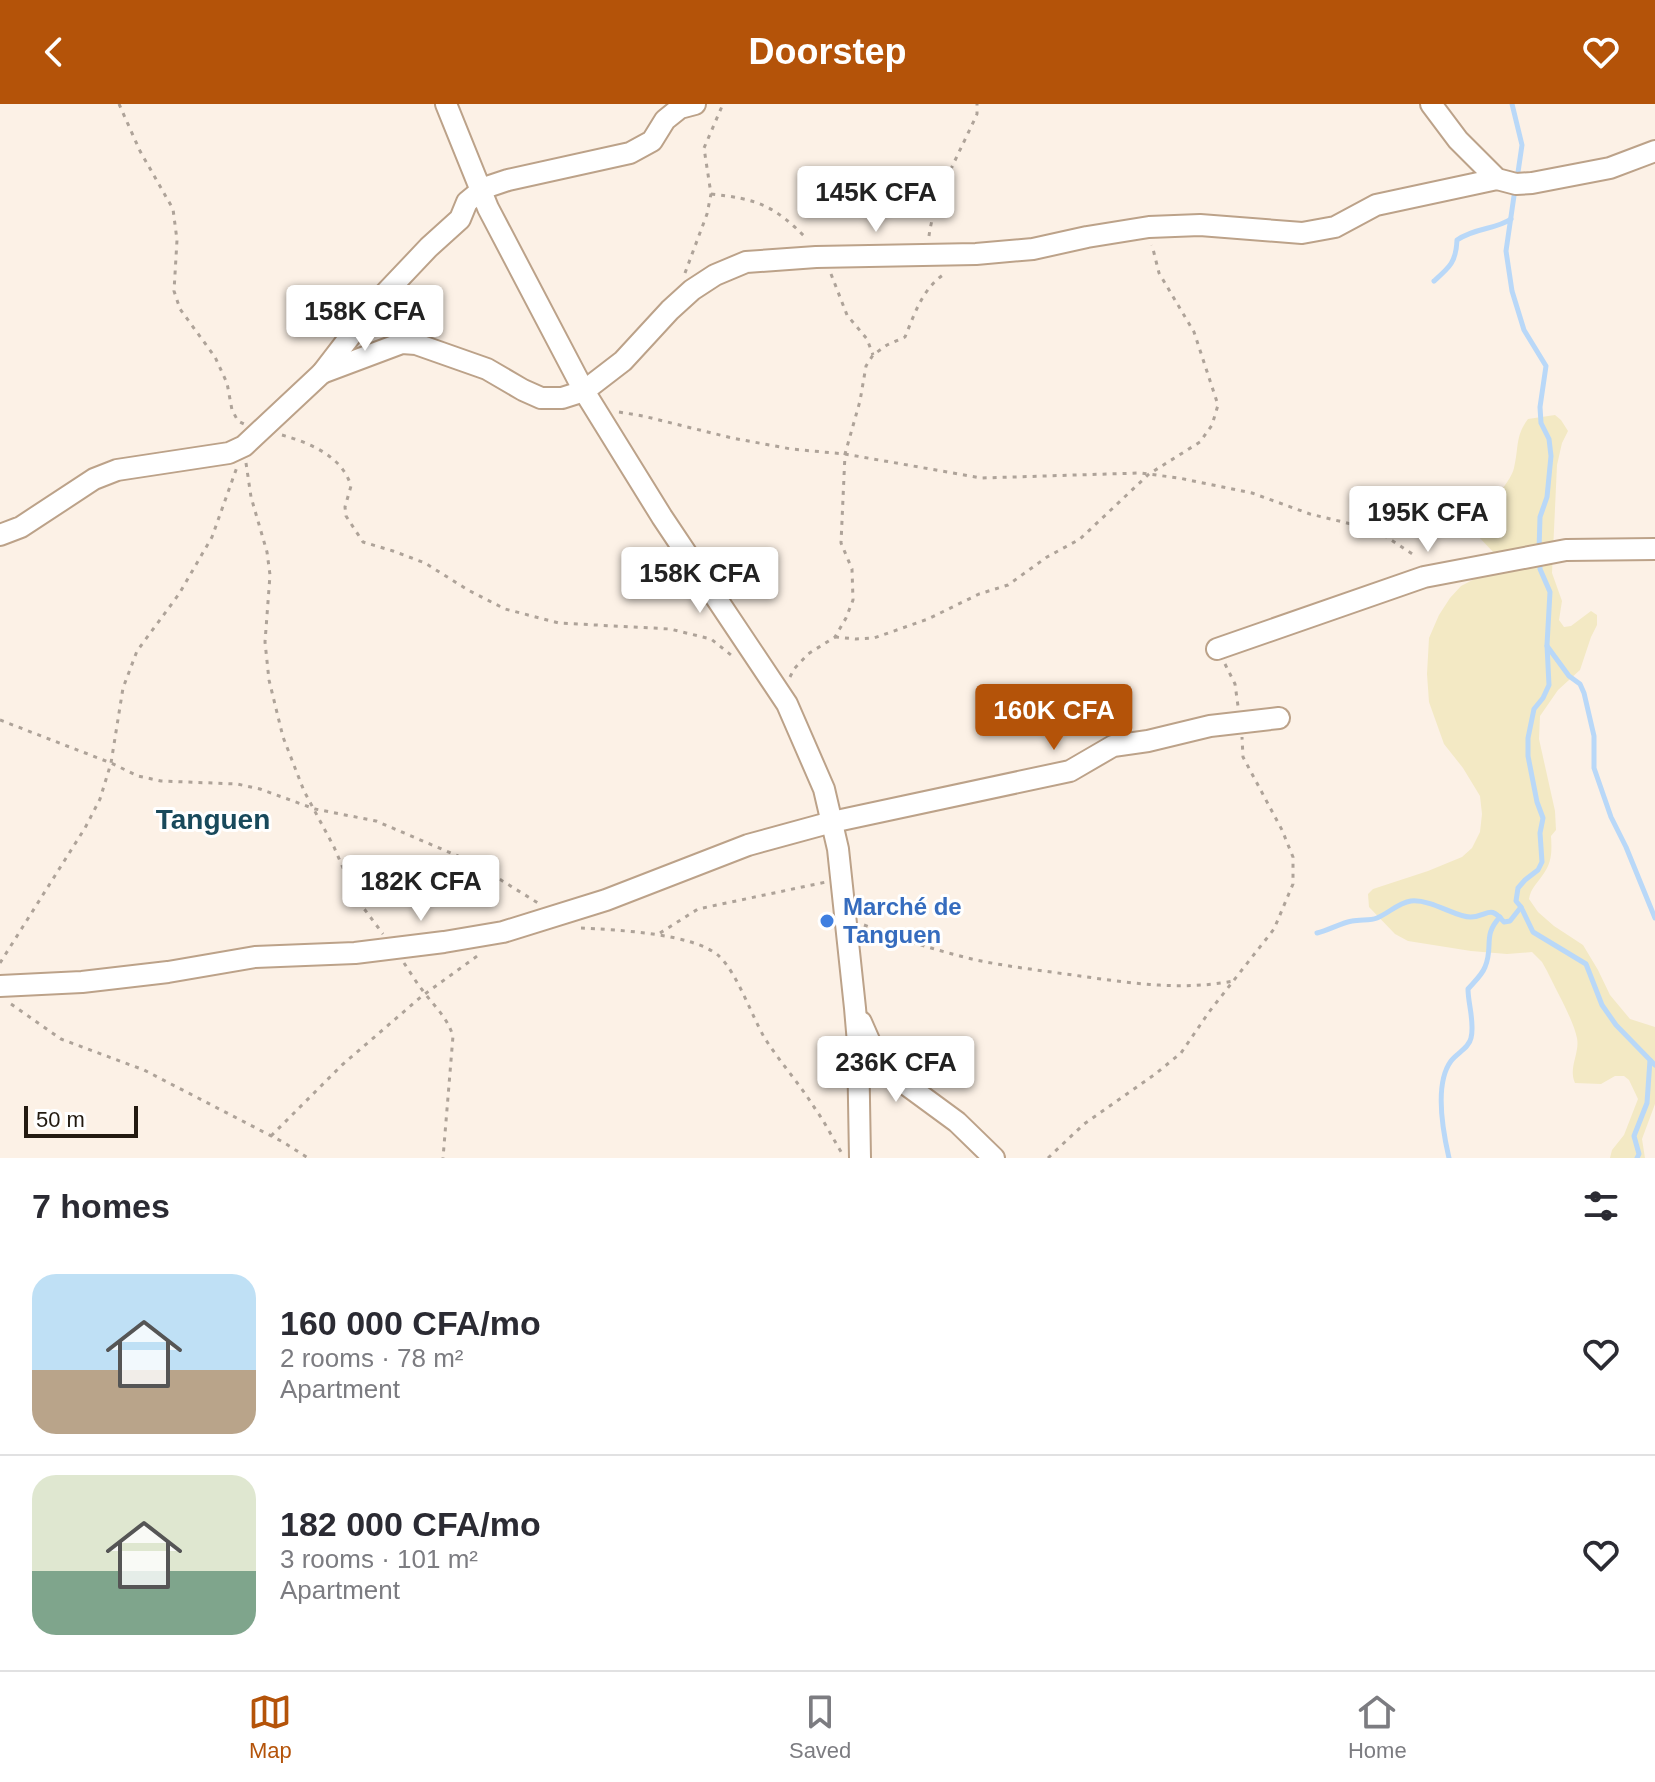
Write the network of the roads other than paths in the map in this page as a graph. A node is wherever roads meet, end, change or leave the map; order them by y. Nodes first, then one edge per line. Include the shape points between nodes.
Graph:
1 (446, 104) edge
2 (695, 104) edge
3 (1431, 104) edge
4 (1655, 151) edge
5 (1497, 179) junction
6 (481, 191) junction
7 (322, 373) junction
8 (589, 400) junction
9 (0, 535) edge
10 (1655, 549) edge
11 (1217, 649) road end
12 (1279, 718) dead end
13 (832, 822) junction
14 (3, 993) edge
15 (855, 1008) junction
16 (860, 1158) edge
17 (994, 1158) edge

1 - 6 street
2 - 6 street via 680,108 652,141 630,153
3 - 5 street
4 - 5 street via 1610,168 1532,183
5 - 8 street via 1376,205 1335,227 1302,233 1149,227 976,254 746,262 692,290
6 - 7 street via 375,304
6 - 8 street
7 - 8 street via 402,343 416,344 487,369 541,398
7 - 9 street via 244,446 229,453 117,470
8 - 13 street via 787,704 824,789
10 - 11 street via 1566,550 1424,577
12 - 13 street via 1113,746 1070,771
13 - 14 street via 748,845 606,900 503,932 355,953 255,957
13 - 15 street
15 - 16 street
15 - 17 street via 872,1047 893,1075 957,1122

